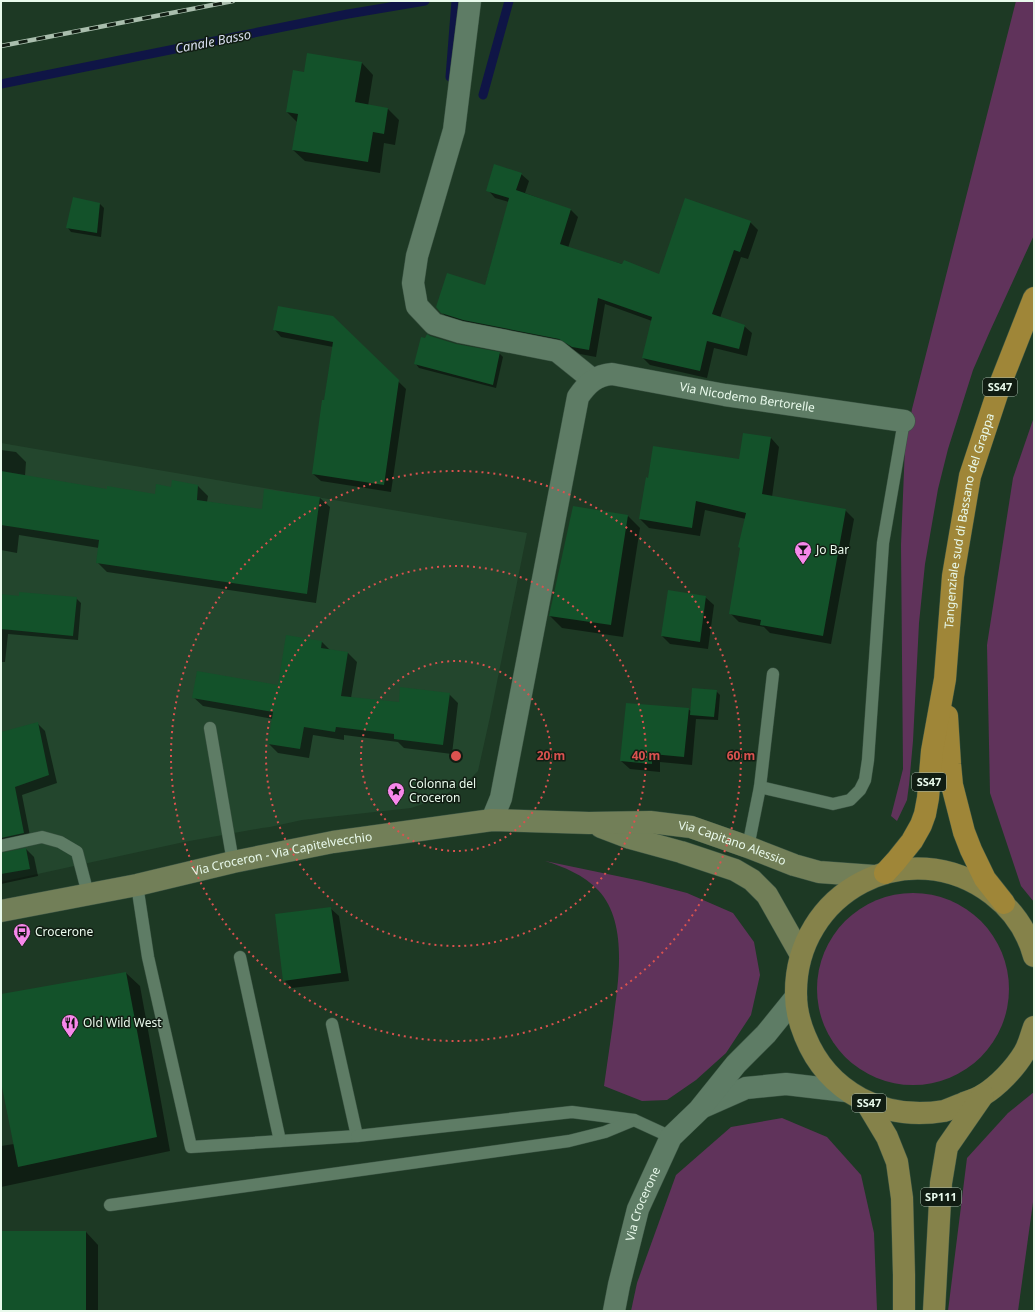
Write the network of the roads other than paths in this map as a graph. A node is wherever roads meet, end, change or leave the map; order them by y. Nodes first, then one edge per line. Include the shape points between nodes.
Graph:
1 (470, 1) edge
2 (1034, 298) edge
3 (593, 380) junction
4 (904, 421) joint
5 (773, 674) dead end
6 (945, 679) junction
7 (210, 728) dead end
8 (760, 787) junction
9 (492, 820) junction
10 (565, 822) joint
11 (589, 823) junction
12 (1, 846) edge
13 (748, 847) junction
14 (233, 862) junction
15 (880, 875) junction
16 (137, 885) junction
17 (88, 894) junction
18 (1004, 903) junction
19 (1, 911) edge
20 (1033, 947) edge
21 (801, 955) junction
22 (240, 957) dead end
23 (796, 997) junction
24 (332, 1024) dead end
25 (1034, 1027) edge
26 (1029, 1049) edge
27 (846, 1091) junction
28 (983, 1095) junction
29 (866, 1102) junction
30 (699, 1110) junction
31 (634, 1120) junction
32 (357, 1136) junction
33 (671, 1137) junction
34 (280, 1141) junction
35 (110, 1205) dead end
36 (614, 1311) edge
37 (904, 1311) edge
38 (934, 1311) edge

1 - 3 street via 454,130 416,256 413,283 418,306 434,324 460,332 557,351
2 - 6 highway, Tangenziale sud di Bassano del Grappa / SS47 via 1001,382 970,476 953,576
3 - 4 street, Via Nicodemo Bertorelle via 603,374 612,374 725,395
3 - 9 street via 584,387 578,397 501,798
4 - 8 lane via 883,543 865,780 850,800 833,804
5 - 8 lane
6 - 15 highway, Tangenziale sud di Bassano del Grappa / SS47 via 932,751 925,814 912,841 896,861
6 - 18 highway, Tangenziale sud di Bassano del Grappa / SS47 via 952,785 958,810 979,868
7 - 14 lane
8 - 13 lane
9 - 10 main road, Via Croceron - Via Capitelvecchio
9 - 14 main road, Via Croceron - Via Capitelvecchio via 333,842
10 - 11 main road, Via Capitano Alessio
11 - 13 main road, Via Capitano Alessio via 650,822 691,827
11 - 21 main road, Via Capitano Alessio via 728,868 752,880 767,895
12 - 17 lane via 42,837 60,842 77,852
13 - 15 main road, Via Capitano Alessio via 819,872
14 - 16 main road, Via Croceron - Via Capitelvecchio
15 - 18 main road, Tangenziale sud di Bassano del Grappa / SS47 via 916,868 949,872 978,884
15 - 21 main road, Tangenziale sud di Bassano del Grappa / SS47 via 850,889 829,907 812,929
16 - 17 main road, Via Croceron - Via Capitelvecchio
16 - 34 lane via 148,957 191,1147
17 - 19 main road, Via Croceron - Via Capitelvecchio
18 - 20 main road, Tangenziale sud di Bassano del Grappa / SS47 via 1019,921
21 - 23 main road, Tangenziale sud di Bassano del Grappa / SS47
22 - 34 lane
23 - 27 main road, Tangenziale sud di Bassano del Grappa / SS47 via 801,1024 811,1050 826,1072
23 - 30 street, Via Crocerone
24 - 32 lane
25 - 26 main road, Tangenziale sud di Bassano del Grappa / SS47
26 - 28 main road, Tangenziale sud di Bassano del Grappa / SS47 via 1006,1076
27 - 29 main road, Tangenziale sud di Bassano del Grappa / SS47
27 - 30 street, Via Crocerone via 786,1084 746,1088
28 - 29 main road, Tangenziale sud di Bassano del Grappa / SS47 via 945,1110 905,1113
28 - 38 main road, Tangenziale sud di Bassano del Grappa / SP111 via 947,1147 941,1183
29 - 37 main road via 887,1137 897,1162 902,1198
30 - 33 street, Via Crocerone
31 - 32 lane via 572,1112
31 - 33 lane
31 - 35 lane via 605,1132 569,1141
32 - 34 lane
33 - 36 street, Via Crocerone via 638,1208

